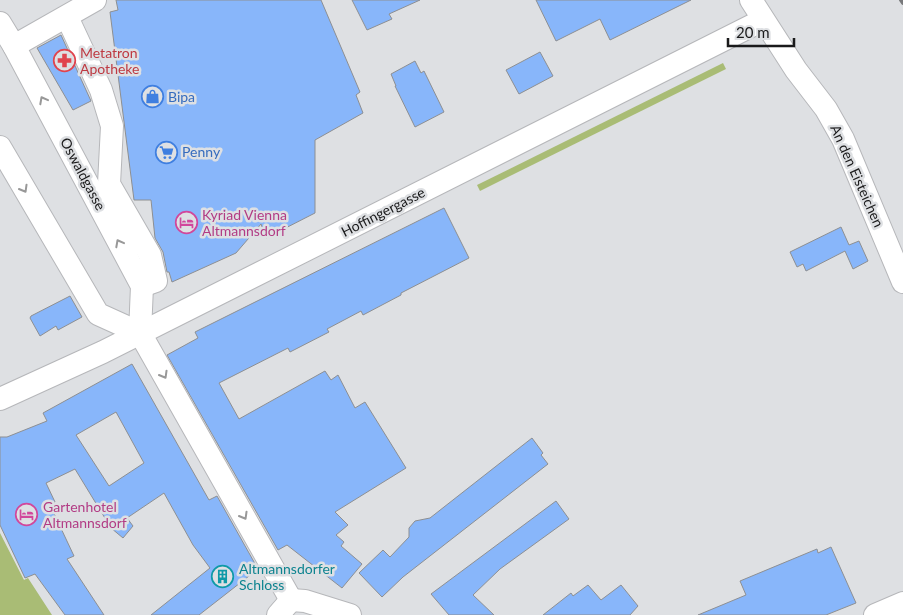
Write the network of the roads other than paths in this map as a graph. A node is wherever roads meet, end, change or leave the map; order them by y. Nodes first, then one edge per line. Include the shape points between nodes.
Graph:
1 (94, 0) edge
2 (751, 0) edge
3 (67, 17) junction
4 (763, 20) junction
5 (0, 23) edge
6 (14, 46) junction
7 (1, 149) edge
8 (903, 282) edge
9 (142, 286) junction
10 (140, 332) junction
11 (0, 399) edge
12 (903, 603) edge
13 (284, 607) edge
14 (350, 615) edge
15 (875, 615) edge

1 - 3 street
2 - 4 street, An den Eisteichen
3 - 6 street
3 - 9 street via 101,90 112,126 109,184 150,256 156,280
4 - 8 street, An den Eisteichen via 839,131
4 - 10 street, Hoffingergasse
5 - 6 street, Oswaldgasse
9 -> 6 street, Oswaldgasse
7 -> 10 street via 98,314
9 - 10 street
10 - 11 street, Hoffingergasse
10 -> 13 street
12 - 15 street
13 - 14 street via 305,601

